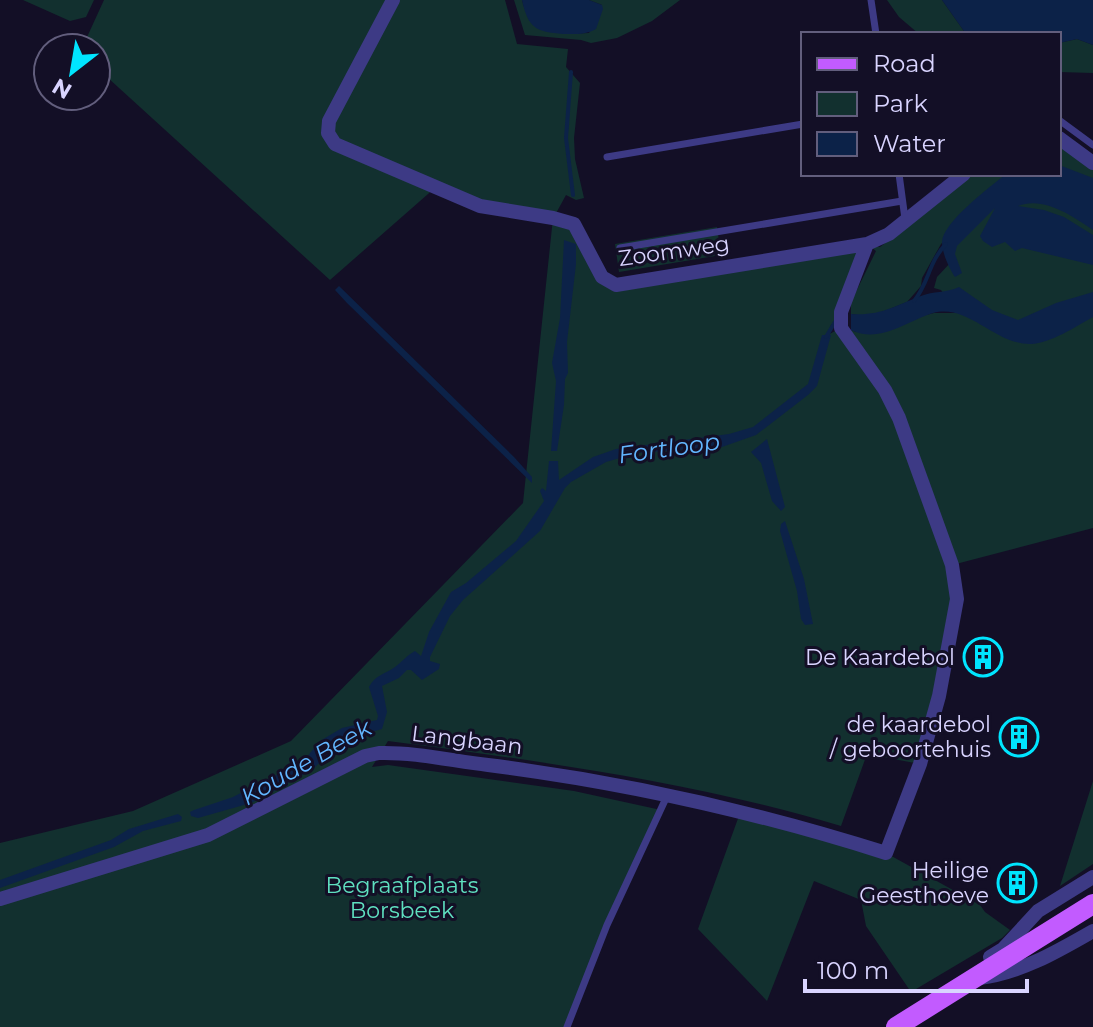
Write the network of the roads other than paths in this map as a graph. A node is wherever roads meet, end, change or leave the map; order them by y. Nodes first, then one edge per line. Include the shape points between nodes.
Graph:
1 (393, 0) edge
2 (871, 0) edge
3 (876, 32) edge
4 (1061, 121) edge
5 (801, 124) edge
6 (1061, 139) edge
7 (1093, 145) edge
8 (607, 157) dead end
9 (1093, 163) edge
10 (899, 176) edge
11 (961, 176) edge
12 (902, 201) junction
13 (905, 221) junction
14 (867, 244) junction
15 (620, 248) dead end
16 (667, 796) junction
17 (1093, 877) edge
18 (0, 899) edge
19 (1093, 904) edge
20 (1093, 931) edge
21 (972, 980) junction
22 (567, 1027) edge
23 (896, 1027) edge

1 - 14 street, Zoomweg via 329,121 335,144 480,206 574,224 602,277 616,285
2 - 3 lane
4 - 7 lane
5 - 8 lane
6 - 9 street
10 - 12 lane
11 - 13 street, Zoomweg
12 - 13 lane
12 - 15 lane
13 - 14 street, Zoomweg
14 - 16 street, Langbaan via 841,321 899,418 955,576 955,619 920,764 886,853
16 - 18 street, Langbaan via 535,771 372,754 208,835
16 - 22 lane
17 - 21 street via 1038,911
19 - 21 main road
20 - 21 street via 1047,958
21 - 23 main road

